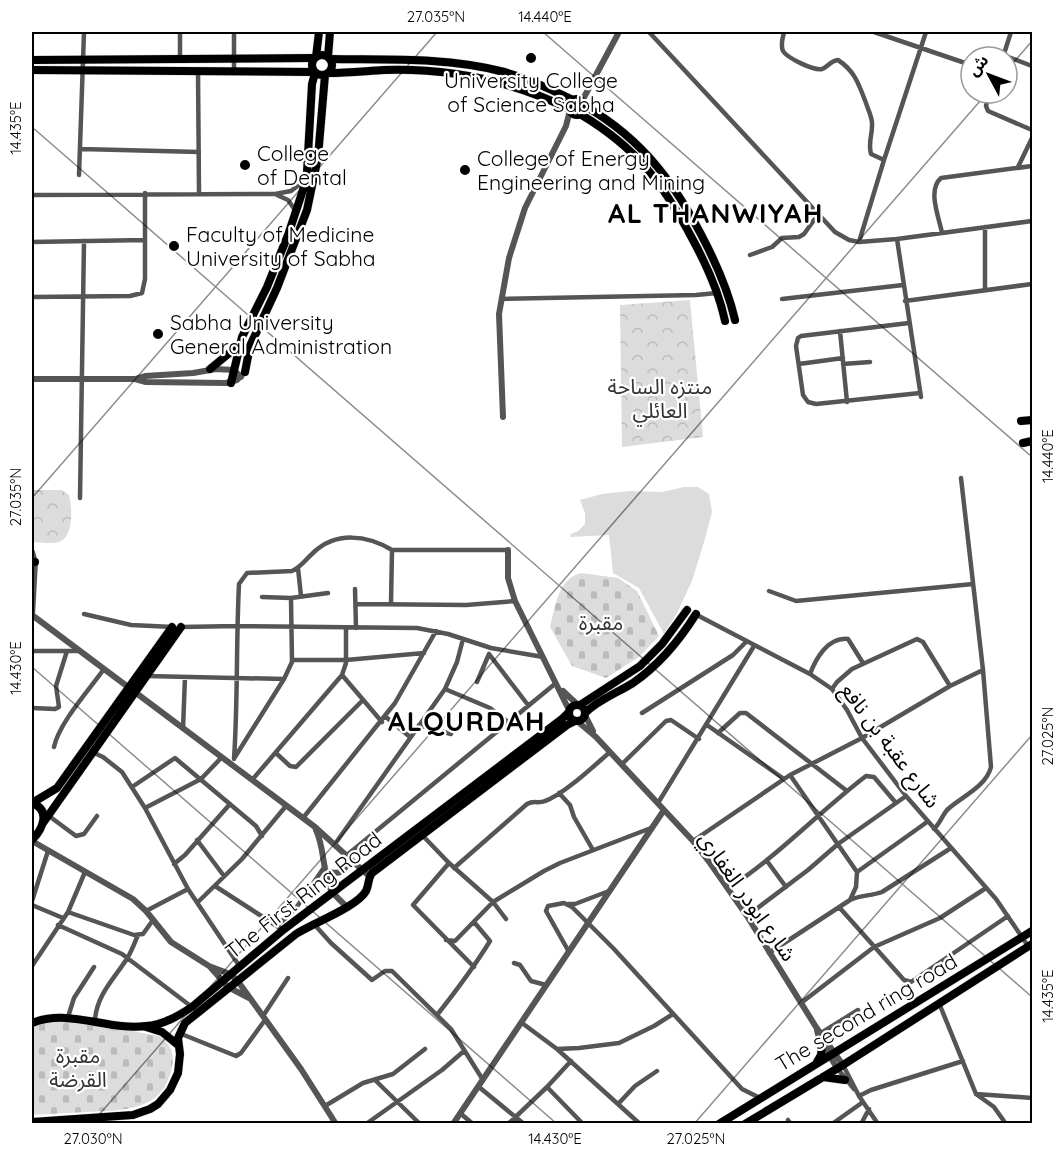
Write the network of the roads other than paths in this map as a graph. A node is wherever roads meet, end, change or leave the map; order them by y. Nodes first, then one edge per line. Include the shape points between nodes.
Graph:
1 (84, 32) edge
2 (180, 32) edge
3 (234, 32) edge
4 (318, 32) edge
5 (330, 32) edge
6 (619, 32) edge
7 (649, 32) edge
8 (784, 32) edge
9 (874, 32) edge
10 (926, 32) edge
11 (921, 47) junction
12 (315, 58) junction
13 (329, 58) junction
14 (32, 60) edge
15 (234, 60) junction
16 (180, 61) junction
17 (959, 61) edge
18 (82, 65) junction
19 (32, 70) edge
20 (198, 71) junction
21 (234, 72) junction
22 (314, 73) junction
23 (327, 74) junction
24 (580, 102) junction
25 (986, 105) edge
26 (574, 112) junction
27 (1032, 130) edge
28 (1032, 138) edge
29 (81, 149) junction
30 (199, 152) junction
31 (884, 160) junction
32 (1032, 166) edge
33 (1018, 167) junction
34 (79, 175) dead end
35 (304, 181) junction
36 (145, 193) junction
37 (199, 193) junction
38 (274, 194) junction
39 (32, 195) edge
40 (296, 212) junction
41 (819, 213) junction
42 (1032, 221) edge
43 (985, 227) junction
44 (942, 233) junction
45 (897, 239) junction
46 (145, 240) junction
47 (84, 241) junction
48 (32, 242) edge
49 (860, 242) junction
50 (750, 255) dead end
51 (1032, 284) edge
52 (903, 285) junction
53 (726, 290) junction
54 (985, 290) junction
55 (717, 292) junction
56 (32, 297) edge
57 (83, 297) junction
58 (501, 299) junction
59 (782, 299) dead end
60 (905, 301) junction
61 (735, 320) dead end
62 (725, 321) dead end
63 (909, 323) junction
64 (840, 331) junction
65 (240, 345) junction
66 (843, 361) junction
67 (870, 362) dead end
68 (799, 364) junction
69 (210, 369) junction
70 (234, 370) junction
71 (243, 374) junction
72 (32, 379) edge
73 (82, 379) junction
74 (135, 379) junction
75 (231, 382) junction
76 (847, 402) junction
77 (503, 417) dead end
78 (1032, 420) edge
79 (1021, 421) dead end
80 (1032, 441) edge
81 (1023, 443) dead end
82 (961, 478) dead end
83 (81, 498) dead end
84 (392, 550) junction
85 (508, 550) joint
86 (32, 552) edge
87 (33, 562) edge
88 (298, 568) junction
89 (973, 584) junction
90 (355, 589) dead end
91 (769, 591) dead end
92 (328, 593) dead end
93 (301, 596) junction
94 (262, 597) dead end
95 (291, 598) junction
96 (514, 601) junction
97 (391, 603) junction
98 (356, 604) junction
99 (687, 610) joint
100 (84, 614) dead end
101 (696, 614) junction
102 (32, 615) edge
103 (237, 626) junction
104 (172, 627) junction
105 (181, 627) junction
106 (293, 628) junction
107 (346, 628) junction
108 (356, 628) junction
109 (436, 631) junction
110 (463, 639) junction
111 (746, 642) junction
112 (754, 646) junction
113 (32, 651) edge
114 (67, 651) junction
115 (80, 651) junction
116 (490, 651) junction
117 (424, 653) junction
118 (543, 657) junction
119 (292, 660) junction
120 (346, 660) junction
121 (863, 663) junction
122 (104, 669) junction
123 (983, 670) junction
124 (810, 674) junction
125 (342, 675) junction
126 (147, 676) junction
127 (185, 677) junction
128 (238, 677) junction
129 (284, 679) junction
130 (477, 682) dead end
131 (558, 684) junction
132 (950, 686) junction
133 (445, 689) junction
134 (132, 690) junction
135 (832, 690) junction
136 (363, 700) junction
137 (528, 705) junction
138 (579, 705) junction
139 (32, 708) edge
140 (569, 711) junction
141 (642, 713) dead end
142 (585, 714) junction
143 (386, 717) junction
144 (576, 721) junction
145 (382, 722) junction
146 (508, 722) junction
147 (419, 725) junction
148 (707, 725) junction
149 (183, 729) junction
150 (718, 733) junction
151 (451, 734) dead end
152 (410, 737) junction
153 (596, 737) junction
154 (862, 738) junction
155 (699, 739) junction
156 (54, 747) dead end
157 (89, 751) junction
158 (610, 752) junction
159 (277, 753) junction
160 (222, 758) junction
161 (233, 762) junction
162 (622, 764) junction
163 (812, 764) junction
164 (790, 775) junction
165 (201, 779) junction
166 (784, 779) junction
167 (252, 780) junction
168 (132, 787) junction
169 (847, 791) junction
170 (559, 793) junction
171 (906, 796) junction
172 (32, 803) edge
173 (658, 803) junction
174 (896, 803) junction
175 (230, 804) junction
176 (286, 806) junction
177 (145, 808) junction
178 (664, 810) junction
179 (818, 815) junction
180 (49, 816) junction
181 (97, 816) dead end
182 (303, 818) junction
183 (927, 822) junction
184 (43, 823) junction
185 (315, 827) junction
186 (651, 828) junction
187 (934, 829) junction
188 (262, 836) junction
189 (423, 836) junction
190 (197, 840) junction
191 (32, 841) edge
192 (693, 841) junction
193 (335, 844) junction
194 (838, 844) junction
195 (951, 848) junction
196 (593, 850) junction
197 (48, 851) junction
198 (348, 856) junction
199 (767, 861) junction
200 (449, 863) junction
201 (174, 864) junction
202 (454, 868) junction
203 (325, 869) junction
204 (86, 872) junction
205 (858, 872) junction
206 (367, 873) junction
207 (224, 876) junction
208 (215, 886) junction
209 (786, 887) junction
210 (729, 888) junction
211 (986, 888) junction
212 (188, 889) junction
213 (609, 891) junction
214 (333, 892) junction
215 (850, 900) junction
216 (198, 902) junction
217 (493, 902) junction
218 (32, 903) edge
219 (568, 904) junction
220 (347, 907) junction
221 (839, 907) junction
222 (146, 911) junction
223 (68, 912) junction
224 (747, 916) junction
225 (1008, 916) junction
226 (63, 918) junction
227 (506, 919) dead end
228 (153, 920) junction
229 (474, 922) junction
230 (313, 923) junction
231 (587, 924) junction
232 (58, 925) junction
233 (280, 928) junction
234 (1032, 931) edge
235 (138, 935) junction
236 (1022, 938) junction
237 (446, 940) junction
238 (1030, 945) edge
239 (874, 947) junction
240 (569, 952) junction
241 (769, 953) junction
242 (128, 957) junction
243 (514, 963) dead end
244 (32, 966) edge
245 (209, 966) junction
246 (94, 967) dead end
247 (240, 967) junction
248 (474, 967) junction
249 (233, 977) junction
250 (288, 978) dead end
251 (221, 981) junction
252 (546, 985) junction
253 (228, 987) junction
254 (250, 998) junction
255 (801, 1003) junction
256 (939, 1003) junction
257 (192, 1007) junction
258 (858, 1010) dead end
259 (674, 1014) junction
260 (437, 1015) junction
261 (68, 1017) junction
262 (264, 1018) junction
263 (95, 1021) junction
264 (32, 1023) edge
265 (522, 1023) junction
266 (143, 1027) junction
267 (816, 1027) junction
268 (179, 1033) junction
269 (821, 1033) junction
270 (822, 1044) junction
271 (178, 1045) junction
272 (557, 1048) junction
273 (425, 1049) dead end
274 (464, 1051) junction
275 (832, 1054) junction
276 (571, 1061) junction
277 (963, 1061) junction
278 (815, 1064) junction
279 (840, 1066) junction
280 (657, 1071) dead end
281 (822, 1076) junction
282 (375, 1080) junction
283 (483, 1080) junction
284 (845, 1080) junction
285 (479, 1087) junction
286 (548, 1087) junction
287 (742, 1089) junction
288 (858, 1093) junction
289 (976, 1094) junction
290 (760, 1098) junction
291 (1032, 1098) edge
292 (398, 1102) junction
293 (863, 1102) junction
294 (618, 1103) junction
295 (324, 1106) junction
296 (747, 1106) junction
297 (869, 1109) junction
298 (460, 1113) junction
299 (515, 1117) junction
300 (32, 1122) edge
301 (336, 1124) edge
302 (366, 1124) edge
303 (420, 1124) edge
304 (453, 1124) edge
305 (473, 1124) edge
306 (508, 1124) edge
307 (524, 1124) edge
308 (583, 1124) edge
309 (640, 1124) edge
310 (719, 1124) edge
311 (745, 1124) edge
312 (832, 1124) edge
313 (861, 1124) edge
314 (878, 1124) edge
315 (1006, 1124) edge

1 - 18 street
2 - 16 street
3 - 15 street
4 - 12 main road
5 - 13 main road
6 - 24 street
7 - 41 street
8 - 31 street via 783,51 790,58 818,69 838,60 853,73 872,118 871,154
9 - 11 street
10 - 11 street
11 - 17 street
11 - 31 street
12 - 13 main road
12 - 15 main road
12 - 22 main road via 311,67
13 - 23 main road via 332,68
13 - 24 main road via 490,69
14 - 18 main road
15 - 16 main road
15 - 21 street
16 - 18 main road
18 - 19 main road
18 - 20 main road
18 - 29 street
20 - 21 main road
20 - 30 street
21 - 22 main road
22 - 23 main road
22 - 35 main road
23 - 26 main road via 386,70 457,73 512,84
23 - 71 main road via 308,210 253,337
24 - 26 main road via 584,110
24 - 26 main road via 570,104
24 - 53 main road via 619,129 658,166 690,212
25 - 27 street via 988,111
26 - 55 main road via 613,136 652,174 682,220
26 - 58 street via 525,208
28 - 33 street
29 - 30 street
29 - 34 street
30 - 37 street
31 - 49 street
32 - 33 street
33 - 44 street via 937,181 935,196
35 - 38 street via 291,191
35 - 40 main road
36 - 37 street
36 - 39 street
36 - 46 street
37 - 38 street
38 - 40 street via 288,200
40 - 65 main road
41 - 49 street via 839,235
41 - 50 street via 804,234 782,238 772,247
42 - 43 street
43 - 44 street
43 - 54 street
44 - 45 street
45 - 49 street
45 - 52 street
46 - 47 street
46 - 57 street via 142,293
47 - 48 street
47 - 57 street
51 - 54 street
52 - 59 street
52 - 60 street
53 - 55 street
53 - 61 main road
54 - 60 street
55 - 58 street
55 - 62 main road
56 - 57 street
57 - 73 street
58 - 77 street
60 - 63 street
63 - 64 street
63 - 76 street via 920,395
64 - 66 street
64 - 68 street via 801,336 796,346
65 - 69 main road
65 - 70 main road
66 - 67 street
66 - 68 street
66 - 76 street
68 - 76 street via 803,395 808,402
69 - 70 street
69 - 74 street
70 - 71 street
70 - 75 main road
71 - 75 street
72 - 73 street
73 - 74 street
73 - 83 street
74 - 75 street
78 - 79 main road
80 - 81 main road
82 - 89 street
84 - 85 street
84 - 88 street via 370,539 346,538 322,546
84 - 97 street
85 - 96 street via 508,578
86 - 87 street
87 - 102 street
88 - 93 street
88 - 103 street via 248,573 242,578
89 - 91 street via 796,601
89 - 123 street
90 - 98 street
92 - 93 street
93 - 95 street
94 - 95 street
95 - 106 street
96 - 97 street via 466,605
96 - 118 street
97 - 98 street
98 - 108 street
99 - 101 street, شارع عقبة بن نافع
99 - 138 main road via 640,666
100 - 104 street via 130,625
101 - 111 street, شارع عقبة بن نافع
101 - 142 main road via 658,662
102 - 115 street
103 - 105 street
103 - 106 street
103 - 128 street
104 - 105 street
104 - 134 main road
105 - 126 main road
106 - 107 street
106 - 119 street
107 - 108 street
107 - 120 street
108 - 109 street
109 - 110 street
109 - 117 street
110 - 116 street
110 - 133 street
111 - 112 street, شارع عقبة بن نافع
111 - 141 street via 733,655
112 - 124 street, شارع عقبة بن نافع
112 - 148 street
113 - 114 street
114 - 115 street
114 - 139 street via 56,686 59,707
115 - 122 street
116 - 118 street
116 - 130 street
116 - 137 street
117 - 120 street
117 - 143 street
118 - 131 street
119 - 120 street
119 - 129 street
120 - 125 street
121 - 124 street via 848,639 837,640 820,653
121 - 132 street via 920,639
121 - 135 street via 845,674
122 - 134 street
122 - 156 street via 63,725
123 - 132 street
123 - 187 street via 989,772 946,812
124 - 135 street, شارع عقبة بن نافع
125 - 136 street
125 - 159 street
126 - 127 street
126 - 134 main road
127 - 128 street
127 - 149 street
128 - 129 street
128 - 161 street
129 - 161 street
131 - 137 street
131 - 138 street
131 - 140 street
132 - 154 street
133 - 146 street via 490,708
133 - 147 street
134 - 149 street
134 - 157 main road
135 - 154 street, شارع عقبة بن نافع
136 - 145 street
136 - 159 street via 296,767
137 - 146 street
138 - 140 main road
138 - 142 main road
140 - 144 main road
140 - 206 main road, The First Ring Road
142 - 144 main road
142 - 153 street, شارع ابودر الغفاري
143 - 145 street
143 - 152 street
144 - 153 street, شارع ابودر الغفاري
144 - 189 main road, The First Ring Road
145 - 182 street
146 - 198 street
147 - 151 street
147 - 152 street
148 - 150 street
148 - 155 street
149 - 160 street
150 - 163 street via 740,713 746,713
150 - 166 street
152 - 193 street
153 - 158 street, شارع ابودر الغفاري
154 - 163 street
154 - 171 street, شارع عقبة بن نافع
155 - 162 street via 671,720 666,721
155 - 173 street
157 - 168 street via 114,764
157 - 172 main road via 57,788
157 - 180 main road
158 - 162 street, شارع ابودر الغفاري
158 - 170 street
159 - 167 street
160 - 161 street
160 - 165 street
161 - 167 street
162 - 173 street, شارع ابودر الغفاري
163 - 164 street
163 - 169 street
164 - 166 street
164 - 179 street
165 - 168 street via 175,758
165 - 175 street
165 - 177 street
166 - 192 street
167 - 176 street
168 - 177 street
169 - 174 street via 871,776
169 - 179 street
170 - 196 street via 570,805
170 - 202 street via 546,801 531,801
171 - 174 street
171 - 183 street, شارع عقبة بن نافع
172 - 184 main road via 42,810
173 - 178 street, شارع ابودر الغفاري
174 - 194 street
175 - 188 street
175 - 190 street
176 - 182 street
176 - 188 street
177 - 201 street
178 - 186 street
178 - 192 street, شارع ابودر الغفاري
179 - 194 street
179 - 199 street
180 - 181 street via 76,836 84,834
180 - 184 main road
182 - 185 street
183 - 187 street, شارع عقبة بن نافع
183 - 205 street
184 - 191 main road
185 - 193 street
185 - 203 street
186 - 196 street
186 - 213 street
187 - 195 street, شارع عقبة بن نافع
188 - 207 street
189 - 200 street
189 - 206 main road, The First Ring Road
190 - 201 street
190 - 207 street
191 - 197 street
192 - 210 street, شارع ابودر الغفاري
193 - 198 street
194 - 205 street
194 - 209 street
195 - 211 street, شارع عقبة بن نافع
195 - 215 street via 882,892
196 - 217 street via 560,863
197 - 204 street
197 - 218 street
198 - 203 street via 342,872 335,874
198 - 206 street
199 - 209 street
199 - 210 street
200 - 202 street
200 - 237 street via 413,905
201 - 212 street
202 - 217 street
203 - 214 street
203 - 233 street
204 - 222 street via 134,899
204 - 223 street
205 - 215 street
206 - 214 main road, The First Ring Road
206 - 220 main road, The First Ring Road via 366,891
207 - 208 street
208 - 216 street
208 - 233 street
209 - 224 street
210 - 224 street, شارع ابودر الغفاري
211 - 225 street, شارع عقبة بن نافع
211 - 239 street via 940,918
212 - 216 street
212 - 222 street
213 - 219 street
213 - 231 street
214 - 220 street
214 - 233 main road, The First Ring Road
215 - 221 street
216 - 247 street
217 - 227 street
217 - 229 street
218 - 226 street
219 - 231 street
219 - 240 street via 549,906 546,911
220 - 230 main road, The First Ring Road
221 - 239 street
221 - 241 street
222 - 228 street
223 - 226 street
223 - 235 street
224 - 241 street, شارع ابودر الغفاري
225 - 236 street, شارع عقبة بن نافع
225 - 239 street via 911,982 904,980
226 - 232 street
228 - 235 street
228 - 245 street via 171,942
229 - 237 street via 455,940
229 - 248 street via 490,941
230 - 249 main road, The First Ring Road
230 - 260 street via 372,980 392,971
231 - 240 street
231 - 259 street
232 - 242 street
232 - 244 street
233 - 247 main road, The First Ring Road
234 - 236 main road, The second ring road
235 - 242 street
236 - 238 street, شارع عقبة بن نافع
236 - 275 main road, The second ring road
237 - 248 street
238 - 256 main road, The second ring road
239 - 255 street
240 - 252 street
241 - 255 street, شارع ابودر الغفاري
242 - 257 street
242 - 263 street via 105,991
243 - 252 street via 531,981
245 - 249 street
245 - 251 street
246 - 261 street via 74,998
247 - 249 main road, The First Ring Road
248 - 260 street
249 - 251 main road, The First Ring Road
249 - 253 main road, The First Ring Road
249 - 254 street
250 - 262 street
251 - 253 street
251 - 257 main road, The First Ring Road
252 - 265 street
253 - 254 street
253 - 268 main road, The First Ring Road via 193,1015
254 - 262 street
255 - 267 street, شارع ابودر الغفاري
256 - 277 street
256 - 279 main road, The second ring road
257 - 266 main road, The First Ring Road via 171,1020
258 - 269 street
259 - 272 street via 619,1043
259 - 287 street
260 - 274 street
261 - 263 main road, The First Ring Road
261 - 264 main road, The First Ring Road
262 - 268 street via 236,1056
262 - 295 street
263 - 266 main road, The First Ring Road
265 - 272 street
265 - 283 street
266 - 271 main road via 162,1032
267 - 269 street, شارع ابودر الغفاري
267 - 270 street, شارع ابودر الغفاري
268 - 271 main road
269 - 275 street, شارع ابودر الغفاري
270 - 275 street, شارع ابودر الغفاري
270 - 278 main road
271 - 300 main road via 180,1064 175,1082 150,1109 123,1116
272 - 276 street
273 - 282 street via 393,1074
274 - 283 street
274 - 292 street
275 - 278 main road, The second ring road
275 - 279 street, شارع ابودر الغفاري
276 - 286 street
276 - 294 street
277 - 288 street
277 - 289 street
278 - 290 main road, The second ring road
279 - 281 main road, The second ring road
279 - 284 street, شارع ابودر الغفاري
279 - 288 street, شارع ابودر الغفاري
280 - 294 street
281 - 284 main road
281 - 311 main road, The second ring road
282 - 292 street
282 - 295 street
283 - 285 street
284 - 288 street, شارع ابودر الغفاري
285 - 298 street
285 - 299 street
286 - 299 street
286 - 308 street
287 - 290 street
287 - 296 street
288 - 293 street, شارع ابودر الغفاري
289 - 291 street
289 - 315 street via 994,1107
290 - 296 main road, The second ring road
292 - 302 street
292 - 303 street
293 - 297 street, شارع ابودر الغفاري
293 - 312 street
294 - 309 street
295 - 301 street
296 - 310 main road, The second ring road
297 - 313 street
297 - 314 street, شارع ابودر الغفاري
298 - 304 street
298 - 305 street
299 - 306 street
299 - 307 street

